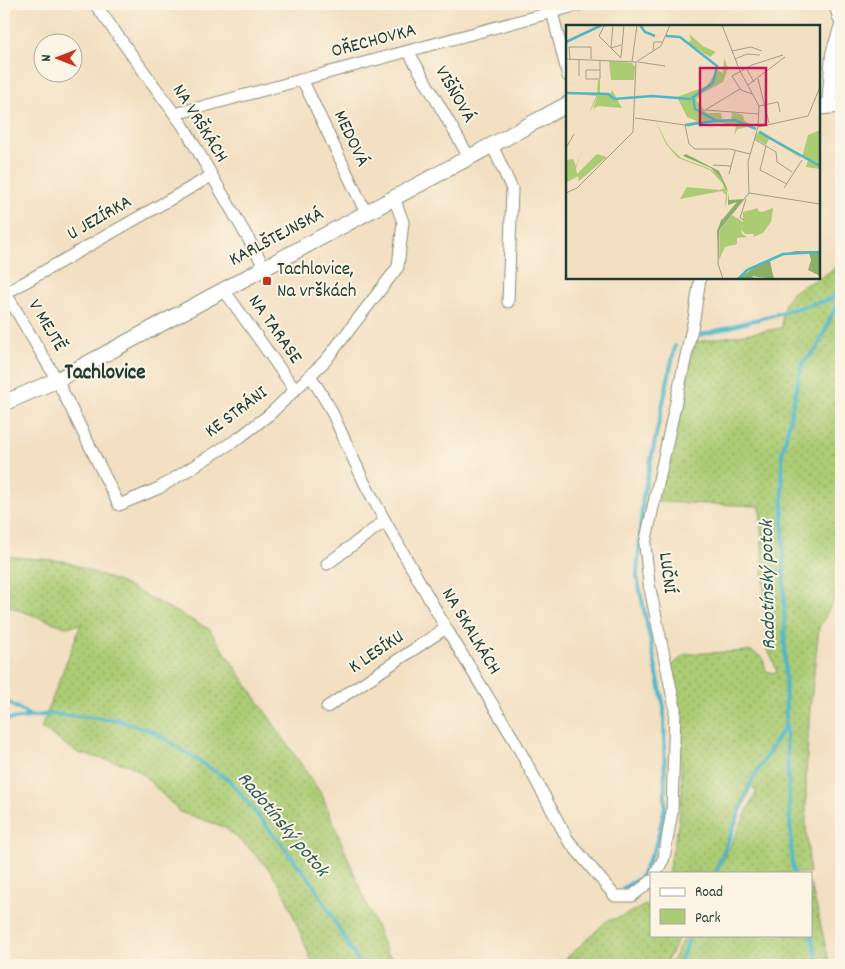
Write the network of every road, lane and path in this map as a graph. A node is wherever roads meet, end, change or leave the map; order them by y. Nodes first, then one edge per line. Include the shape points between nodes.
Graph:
1 (95, 4) edge
2 (582, 4) edge
3 (836, 4) edge
4 (551, 8) edge
5 (841, 20) edge
6 (841, 28) edge
7 (408, 51) junction
8 (566, 68) edge
9 (302, 79) junction
10 (566, 105) edge
11 (830, 106) edge
12 (175, 114) junction
13 (492, 145) junction
14 (469, 157) junction
15 (212, 176) junction
16 (394, 198) junction
17 (366, 213) junction
18 (265, 268) junction
19 (700, 279) edge
20 (224, 290) junction
21 (5, 292) edge
22 (508, 302) dead end
23 (310, 375) junction
24 (57, 380) junction
25 (295, 390) junction
26 (4, 403) edge
27 (385, 521) junction
28 (327, 564) dead end
29 (446, 628) junction
30 (327, 707) dead end
31 (657, 872) edge
32 (650, 882) edge

1 - 12 street, NA VRŠKÁCH
2 - 4 street, OŘECHOVKA
3 - 5 street
4 - 7 street, OŘECHOVKA
4 - 8 street
6 - 11 street via 833,54
7 - 9 street, OŘECHOVKA
7 - 14 street, VIŠŇOVÁ
9 - 12 street, OŘECHOVKA
9 - 17 street, MEDOVÁ
10 - 13 main road, KARLŠTEJNSKÁ
12 - 15 street, NA VRŠKÁCH
13 - 14 main road, KARLŠTEJNSKÁ
13 - 22 street via 512,189
14 - 16 main road, KARLŠTEJNSKÁ
15 - 18 street, NA VRŠKÁCH
15 - 21 street, U JEZÍRKA
16 - 17 main road, KARLŠTEJNSKÁ
16 - 23 street, KE STRÁNI via 403,222 398,267 326,360
17 - 18 main road, KARLŠTEJNSKÁ
18 - 20 main road, KARLŠTEJNSKÁ
19 - 31 street, LUČNÍ via 645,544 649,584 674,708 672,811 664,858
20 - 24 main road, KARLŠTEJNSKÁ
20 - 25 street, NA TARASE
21 - 24 street, V MEJTĚ
23 - 25 street, KE STRÁNI
23 - 27 street, NA SKALKÁCH via 330,408
24 - 25 street, KE STRÁNI via 118,505 158,488 239,438
24 - 26 main road, KARLŠTEJNSKÁ
27 - 28 street
27 - 29 street, NA SKALKÁCH
29 - 30 street, K LESÍKU
29 - 32 street, NA SKALKÁCH via 513,738 568,840 615,896 632,896

